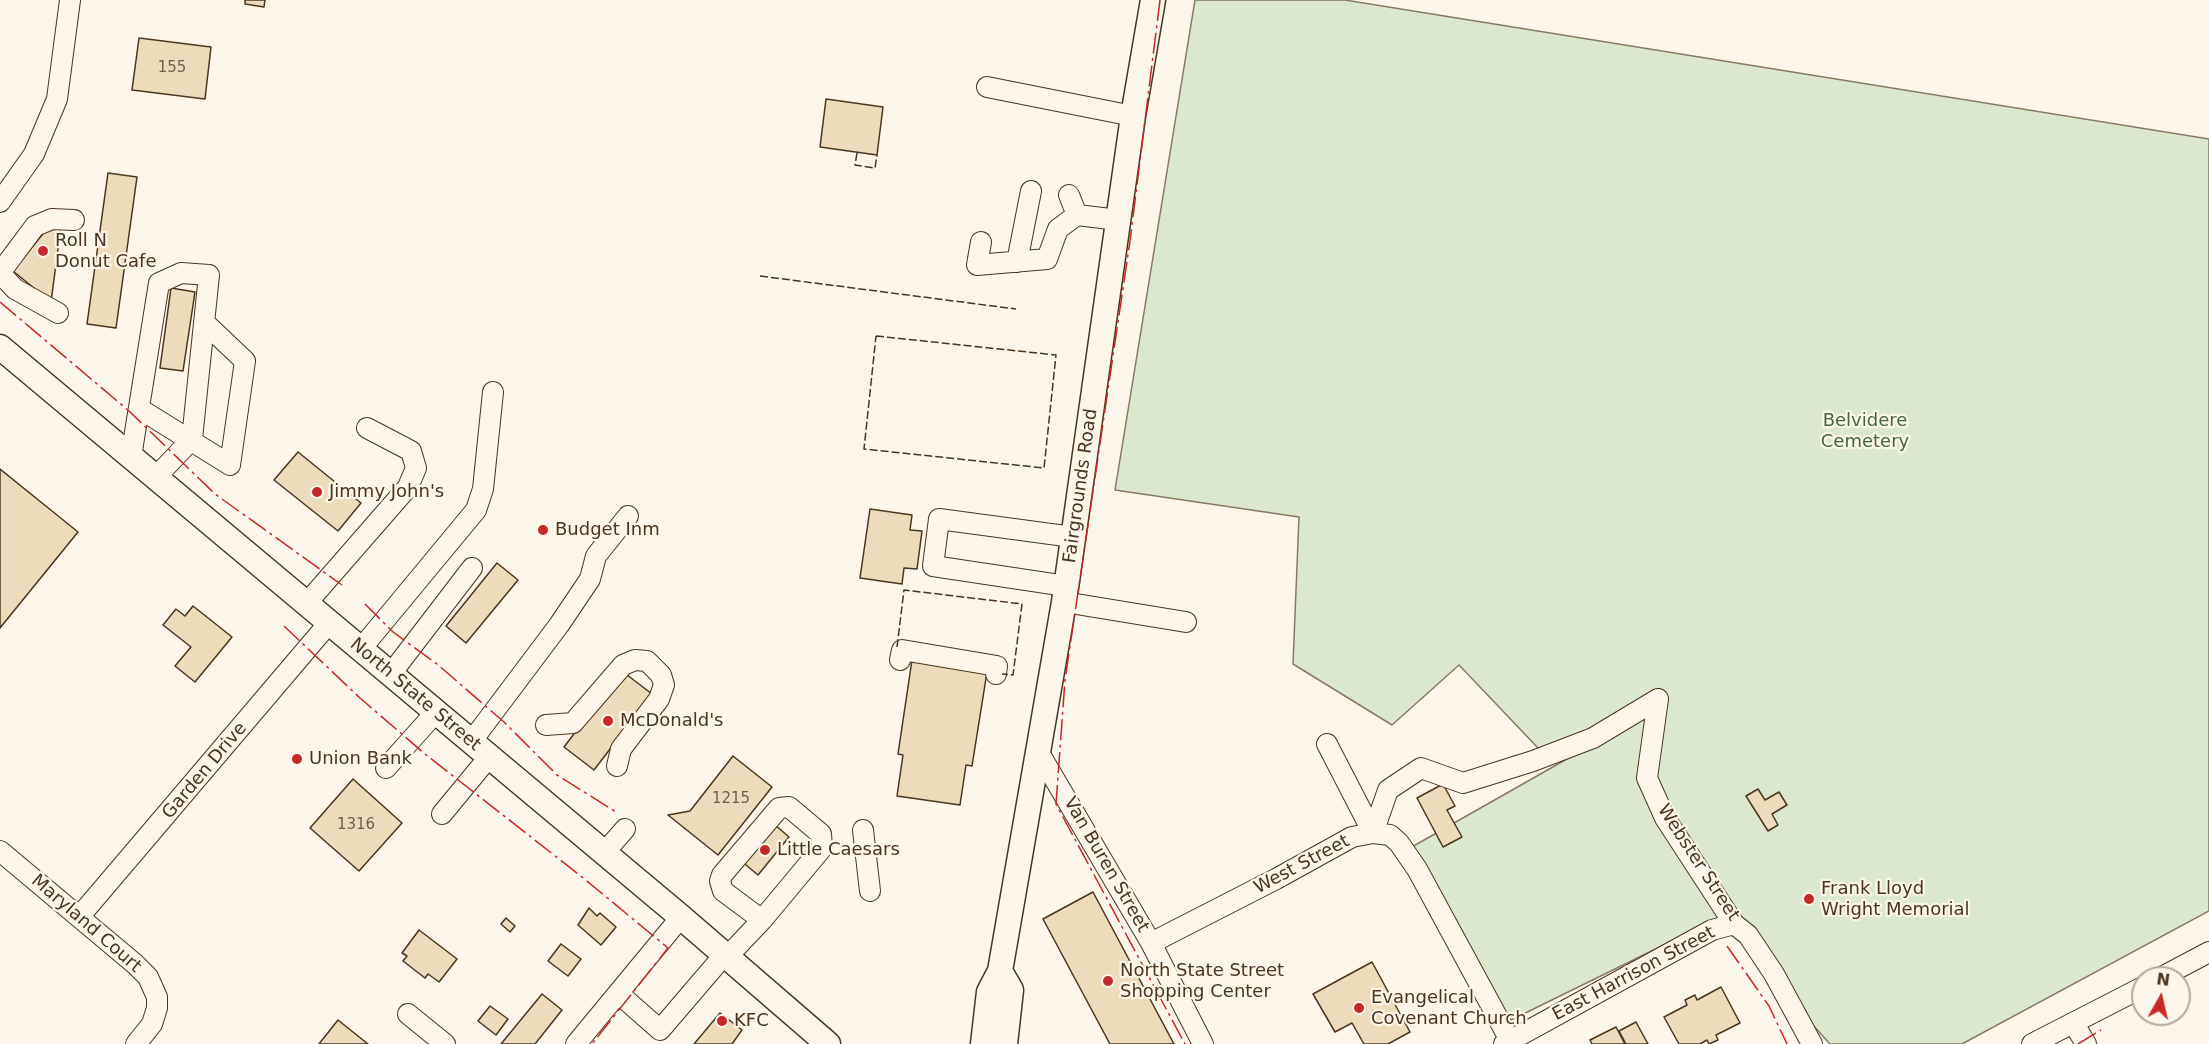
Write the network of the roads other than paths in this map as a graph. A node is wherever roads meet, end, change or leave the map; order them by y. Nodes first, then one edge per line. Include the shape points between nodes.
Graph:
1 (70, 0) edge
2 (1153, 0) edge
3 (987, 87) dead end
4 (1133, 116) junction
5 (1032, 191) dead end
6 (1069, 195) dead end
7 (0, 202) edge
8 (1077, 215) junction
9 (74, 220) dead end
10 (1119, 220) junction
11 (981, 242) dead end
12 (1017, 262) junction
13 (0, 273) edge
14 (58, 313) dead end
15 (206, 324) junction
16 (0, 347) edge
17 (494, 392) dead end
18 (140, 408) junction
19 (367, 428) dead end
20 (192, 439) junction
21 (131, 457) junction
22 (156, 478) junction
23 (628, 516) dead end
24 (1073, 537) junction
25 (472, 568) dead end
26 (1065, 594) junction
27 (306, 604) junction
28 (1186, 622) dead end
29 (329, 623) junction
30 (360, 650) junction
31 (900, 660) dead end
32 (996, 674) dead end
33 (390, 675) junction
34 (1658, 699) joint
35 (436, 712) junction
36 (546, 725) dead end
37 (1327, 744) dead end
38 (480, 749) junction
39 (1038, 751) junction
40 (617, 766) dead end
41 (386, 768) dead end
42 (442, 814) dead end
43 (625, 829) dead end
44 (863, 830) dead end
45 (1373, 833) junction
46 (0, 851) edge
47 (604, 853) junction
48 (870, 891) dead end
49 (79, 917) junction
50 (681, 917) junction
51 (762, 920) junction
52 (1734, 924) junction
53 (1151, 943) junction
54 (2209, 952) edge
55 (726, 955) junction
56 (2183, 966) edge
57 (1000, 971) junction
58 (618, 993) junction
59 (2131, 993) edge
60 (408, 1014) dead end
61 (2074, 1024) junction
62 (660, 1037) edge
63 (138, 1041) edge
64 (819, 1041) edge
65 (1509, 1043) edge
66 (445, 1044) edge
67 (576, 1044) edge
68 (983, 1044) edge
69 (1005, 1044) edge
70 (1203, 1044) edge
71 (1812, 1044) edge
72 (2032, 1044) edge
73 (2086, 1044) edge

1 - 7 street via 57,99 34,154
2 - 4 main road, Fairgrounds Road
3 - 4 street
4 - 10 main road, Fairgrounds Road
5 - 12 street
6 - 8 street
8 - 10 street
8 - 12 street via 1058,229 1047,260
9 - 13 street via 52,219 35,226
10 - 24 main road, Fairgrounds Road
11 - 12 street via 977,265
13 - 14 street via 15,289
15 - 18 street via 210,275 181,273 159,283
15 - 20 street
15 - 20 street via 245,361 230,465
16 - 21 main road, North State Street
17 - 30 street via 483,489 476,510
18 - 20 street
18 - 21 street
19 - 27 street via 411,451 416,468 408,487
20 - 22 street
21 - 22 main road, North State Street
22 - 27 main road, North State Street
23 - 38 street via 596,556 590,579
24 - 26 main road, Fairgrounds Road
24 - 26 street via 939,519 933,566
25 - 33 street
26 - 28 street
26 - 39 main road, Fairgrounds Road
27 - 29 main road, North State Street
29 - 30 main road, North State Street
29 - 49 street, Garden Drive
30 - 33 main road, North State Street
31 - 32 street via 902,650 997,666
33 - 35 main road, North State Street
34 - 45 street, West Street via 1593,738 1463,783 1421,768 1388,790
34 - 52 street, Webster Street via 1647,778 1665,818
35 - 38 main road, North State Street
35 - 41 street
36 - 40 street via 573,723 623,665 647,661 661,675 664,685 659,699 621,749
37 - 45 street
38 - 42 street
38 - 47 main road, North State Street
39 - 53 street, Van Buren Street
39 - 57 main road, Fairgrounds Road
43 - 47 street
44 - 48 street
45 - 53 street, West Street via 1352,837
45 - 65 street via 1390,835 1400,843
46 - 49 street, Maryland Court
47 - 50 main road, North State Street
49 - 63 street, Maryland Court via 148,977 157,997 157,1008 152,1024
50 - 55 main road, North State Street
50 - 58 street
51 - 51 street via 822,848 817,830 789,807 779,808 720,881 723,891
51 - 55 street
52 - 65 street, East Harrison Street via 1713,930
52 - 71 street, Webster Street via 1748,935 1774,974
53 - 70 street, Van Buren Street
54 - 56 street
55 - 62 street
55 - 64 main road, North State Street
57 - 68 main road, Fairgrounds Road via 990,992
57 - 69 main road via 1011,990
58 - 62 street
58 - 67 street
59 - 61 street
60 - 66 street
61 - 72 street
61 - 73 street

